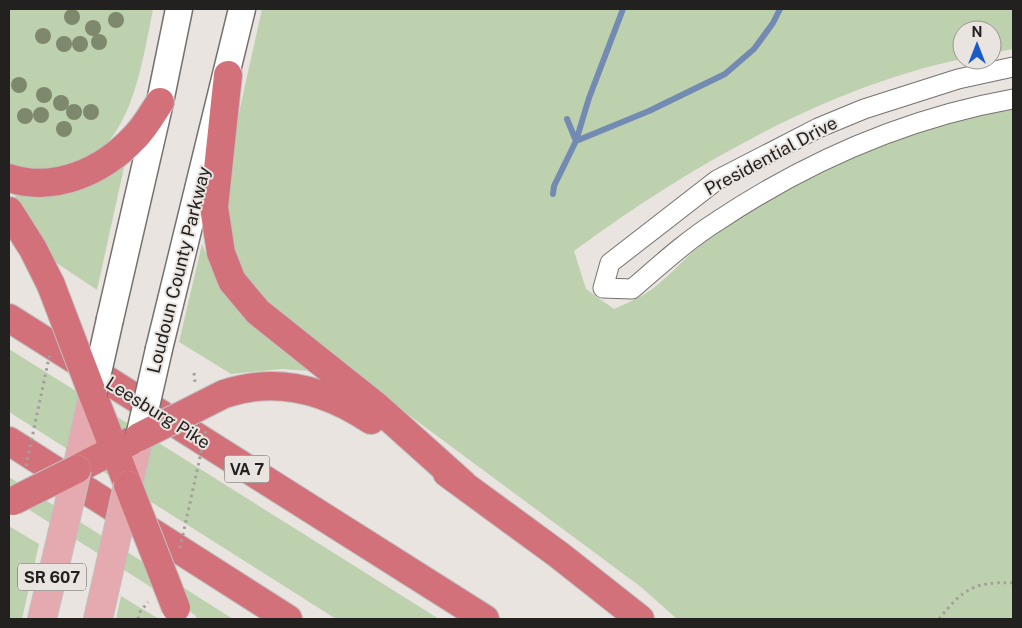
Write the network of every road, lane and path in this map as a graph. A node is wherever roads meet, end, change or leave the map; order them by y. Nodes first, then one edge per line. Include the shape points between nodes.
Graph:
1 (179, 9) edge
2 (242, 9) edge
3 (1013, 67) edge
4 (228, 75) junction
5 (1013, 99) edge
6 (160, 102) junction
7 (9, 178) edge
8 (9, 211) edge
9 (9, 318) edge
10 (50, 351) dead end
11 (194, 373) dead end
12 (196, 384) dead end
13 (93, 395) junction
14 (206, 429) dead end
15 (139, 437) junction
16 (9, 441) edge
17 (114, 449) junction
18 (26, 467) dead end
19 (77, 469) junction
20 (463, 484) junction
21 (128, 485) junction
22 (11, 502) edge
23 (178, 554) dead end
24 (1013, 583) edge
25 (140, 612) dead end
26 (178, 614) edge
27 (42, 619) edge
28 (98, 619) edge
29 (138, 619) edge
30 (288, 619) edge
31 (485, 619) edge
32 (640, 619) edge
33 (939, 619) edge

1 - 6 main road, SR 607
2 - 4 main road, Loudoun County Parkway / SR 607
3 - 5 street, Presidential Drive via 958,79 864,108 717,180 610,263 604,288 632,289 714,222 821,161 914,124
4 - 15 main road, Loudoun County Parkway / SR 607, bridge via 182,249
4 - 20 highway via 214,207 220,253 232,281 258,312 376,406
6 - 7 highway via 136,136 114,157 89,172 59,182
6 - 13 main road, SR 607, bridge
8 - 13 highway, bridge via 51,285
9 - 31 highway, Leesburg Pike / VA 7
10 - 18 path, bridge
11 - 12 path
13 - 17 highway
13 - 19 main road, SR 607
14 - 23 path, bridge
15 - 17 highway
15 - 20 highway, bridge via 224,394 251,387 286,385 333,398 358,411
15 - 21 main road, Loudoun County Parkway / SR 607
16 - 30 highway
17 - 19 highway
17 - 21 highway
19 - 22 highway, bridge
19 - 27 main road, SR 607, bridge
20 - 32 highway
21 - 26 highway, bridge
21 - 28 main road, Loudoun County Parkway / SR 607, bridge
24 - 33 path via 983,583 957,596
25 - 29 path

